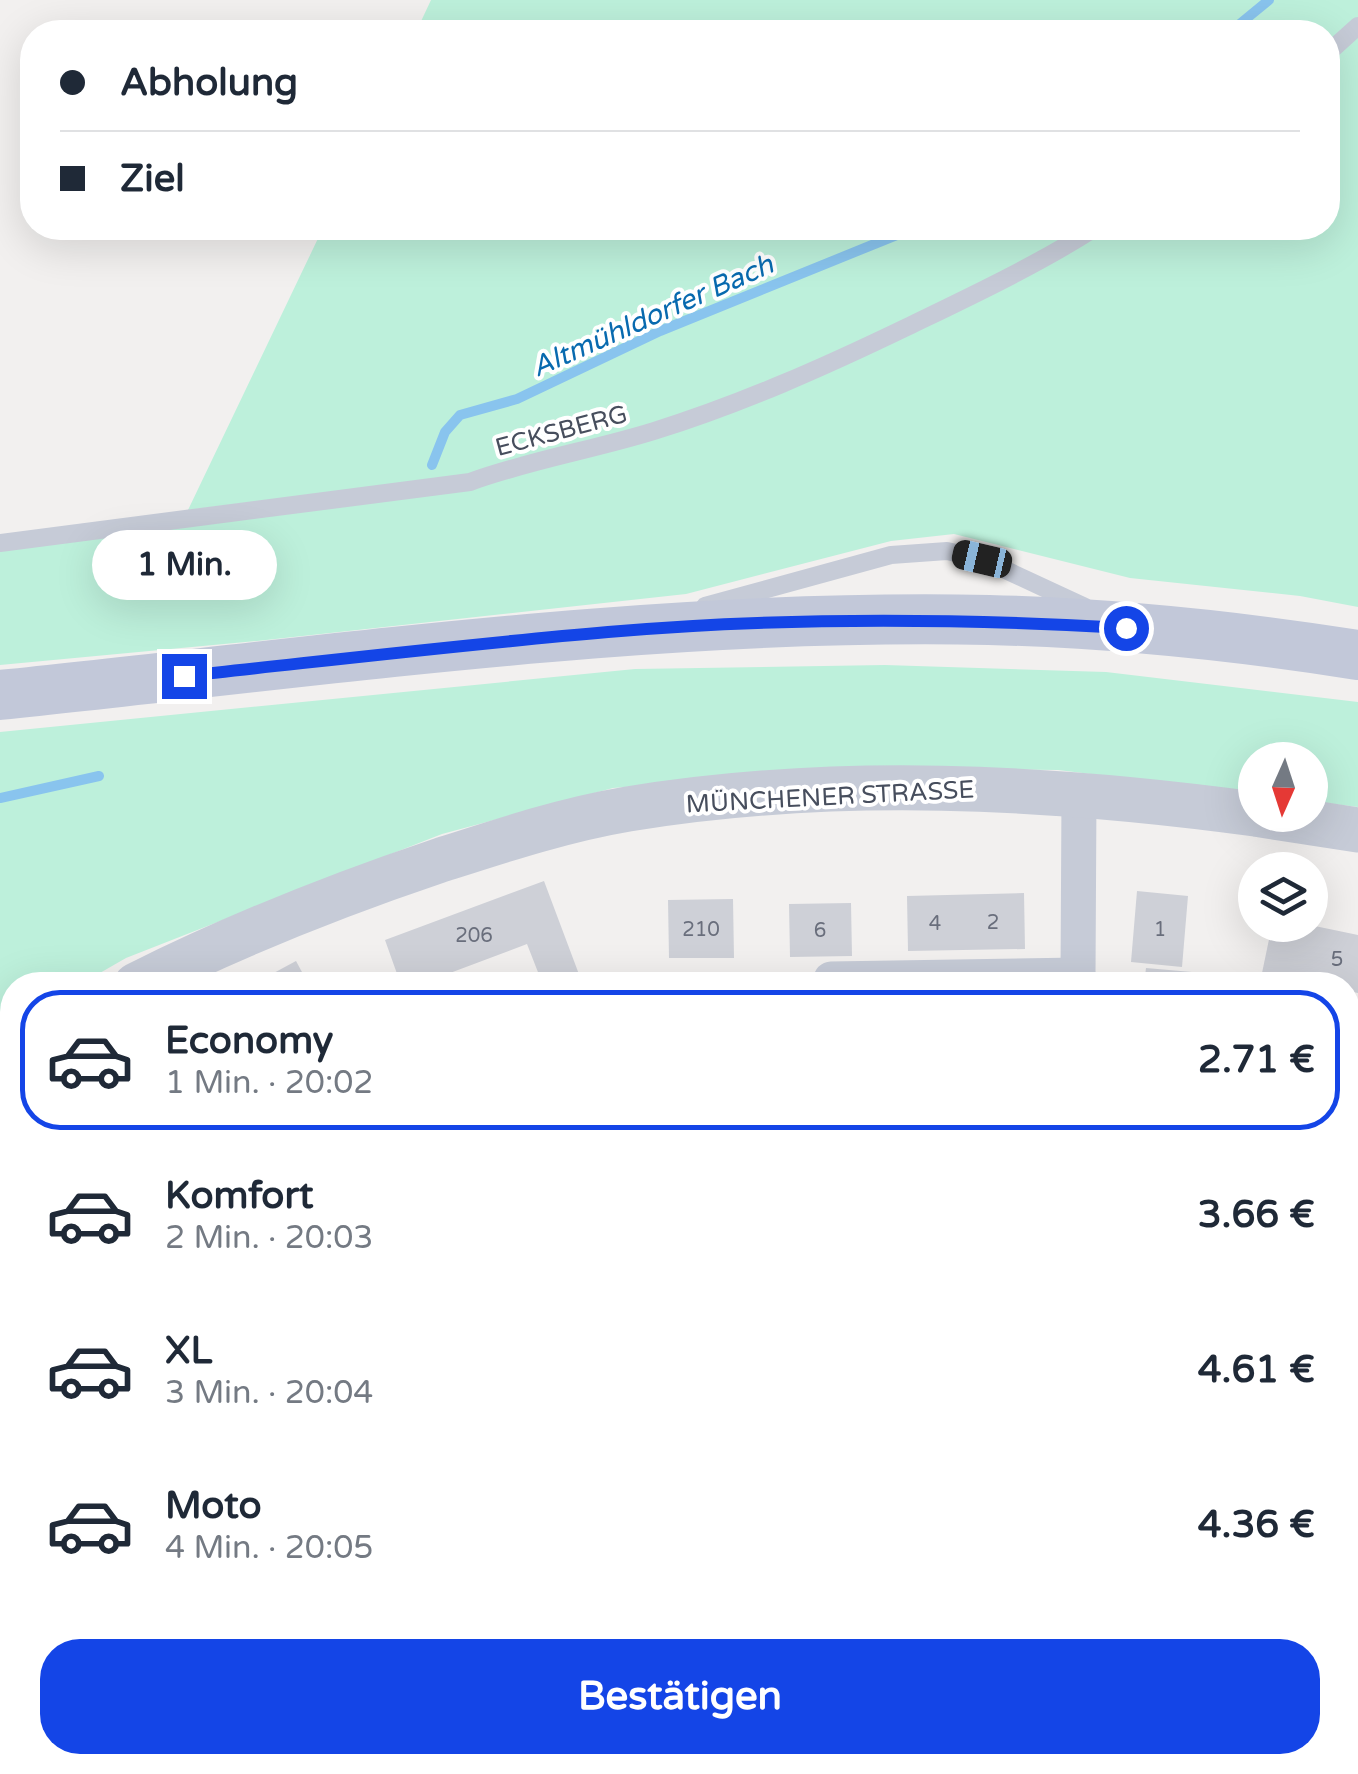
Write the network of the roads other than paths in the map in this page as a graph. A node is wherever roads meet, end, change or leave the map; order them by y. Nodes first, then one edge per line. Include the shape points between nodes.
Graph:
1 (1076, 240) edge
2 (0, 544) edge
3 (1126, 628) junction
4 (610, 632) junction
5 (1358, 655) edge
6 (0, 696) edge
7 (1079, 795) junction
8 (1238, 812) edge
9 (1328, 826) edge
10 (1358, 830) edge
11 (164, 972) edge
12 (1080, 972) edge

1 - 2 lane, ECKSBERG via 830,364 650,432 470,482
3 - 4 main road via 989,620
3 - 4 lane via 1019,574 947,551 891,555
3 - 5 main road
4 - 6 main road
7 - 8 street, MÜNCHENER STRASSE
7 - 11 street, MÜNCHENER STRASSE via 896,788 624,810 364,886
7 - 12 street
9 - 10 street, MÜNCHENER STRASSE

